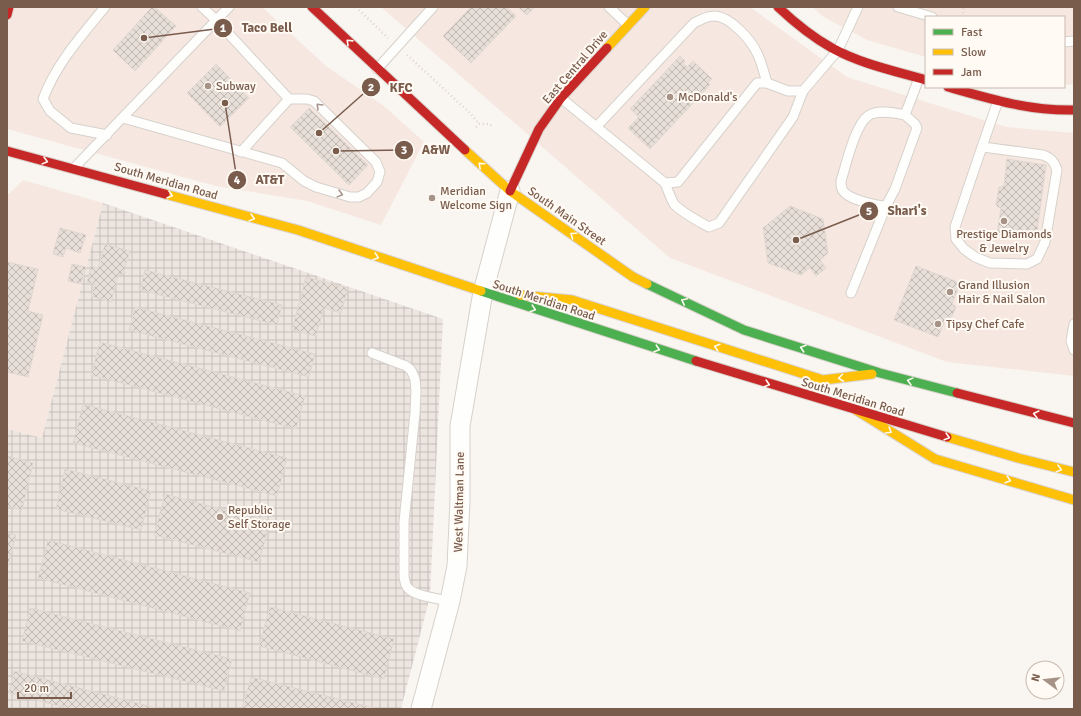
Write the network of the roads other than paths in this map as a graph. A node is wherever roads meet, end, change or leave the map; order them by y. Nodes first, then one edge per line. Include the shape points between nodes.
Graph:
1 (9, 7) edge
2 (105, 7) edge
3 (202, 7) edge
4 (228, 7) edge
5 (312, 7) edge
6 (433, 7) edge
7 (609, 7) edge
8 (645, 7) edge
9 (778, 7) edge
10 (858, 7) edge
11 (898, 7) edge
12 (7, 15) edge
13 (929, 16) edge
14 (216, 20) junction
15 (628, 25) junction
16 (838, 50) junction
17 (377, 69) junction
18 (922, 79) edge
19 (767, 83) junction
20 (952, 88) edge
21 (802, 91) junction
22 (561, 98) junction
23 (289, 100) junction
24 (998, 101) junction
25 (1074, 110) edge
26 (905, 115) junction
27 (123, 118) junction
28 (597, 126) junction
29 (107, 135) junction
30 (982, 147) junction
31 (7, 150) edge
32 (241, 152) junction
33 (74, 168) junction
34 (665, 183) junction
35 (510, 191) junction
36 (886, 206) junction
37 (483, 292) junction
38 (851, 293) dead end
39 (1074, 324) edge
40 (1073, 346) edge
41 (372, 353) dead end
42 (880, 373) junction
43 (856, 410) junction
44 (1074, 423) edge
45 (1074, 472) edge
46 (1074, 500) edge
47 (450, 601) junction
48 (420, 709) edge

1 - 12 main road
2 - 29 lane via 75,44 47,88 43,99 50,111 71,128
3 - 14 lane
4 - 14 lane
17 -> 5 main road, South Main Street
6 - 17 lane
7 - 15 lane
8 - 15 main road, East Central Drive
9 - 16 main road via 821,42
10 - 16 lane
11 - 13 lane
14 - 23 lane
14 - 27 lane
15 - 22 main road, East Central Drive
16 - 18 main road via 854,58
16 - 21 lane
35 -> 17 main road, South Main Street
18 - 26 lane
19 - 21 lane via 788,91
19 - 28 lane via 757,52 746,37 727,19 719,16 705,18 694,24
19 - 34 lane via 757,83 678,182
20 - 24 main road
21 - 34 lane via 793,116 781,135 715,226 702,224 675,205
22 - 28 lane
22 - 35 main road, East Central Drive via 539,129
23 - 32 lane
32 -> 23 lane via 282,163 304,182 316,187 350,197 368,193 377,182 380,172 376,162 314,101
24 - 25 main road via 1044,110
24 - 30 lane
26 - 36 lane via 917,128 895,189
26 - 36 lane via 888,112 868,116 858,128 841,181 846,194 867,203
27 - 29 lane
27 - 32 lane
28 - 34 lane
29 - 33 lane
30 - 30 lane via 955,227 956,239 975,257 990,263 1027,264 1037,259 1045,242 1057,170 1055,163 1043,155
31 -> 33 main road, South Meridian Road
33 -> 37 main road, South Meridian Road via 298,230
35 - 37 street, West Waltman Lane
42 -> 35 main road, South Main Street via 744,330 633,277
36 - 38 lane
42 -> 37 main road via 823,380 572,300
37 -> 43 main road, South Meridian Road
37 - 47 street, West Waltman Lane via 460,426 457,566
39 - 40 lane
41 - 47 lane via 406,366 415,379 416,398 404,522 406,585 414,593
44 -> 42 main road
43 -> 45 main road, South Meridian Road
43 -> 46 main road via 935,459
47 - 48 street, West Waltman Lane

